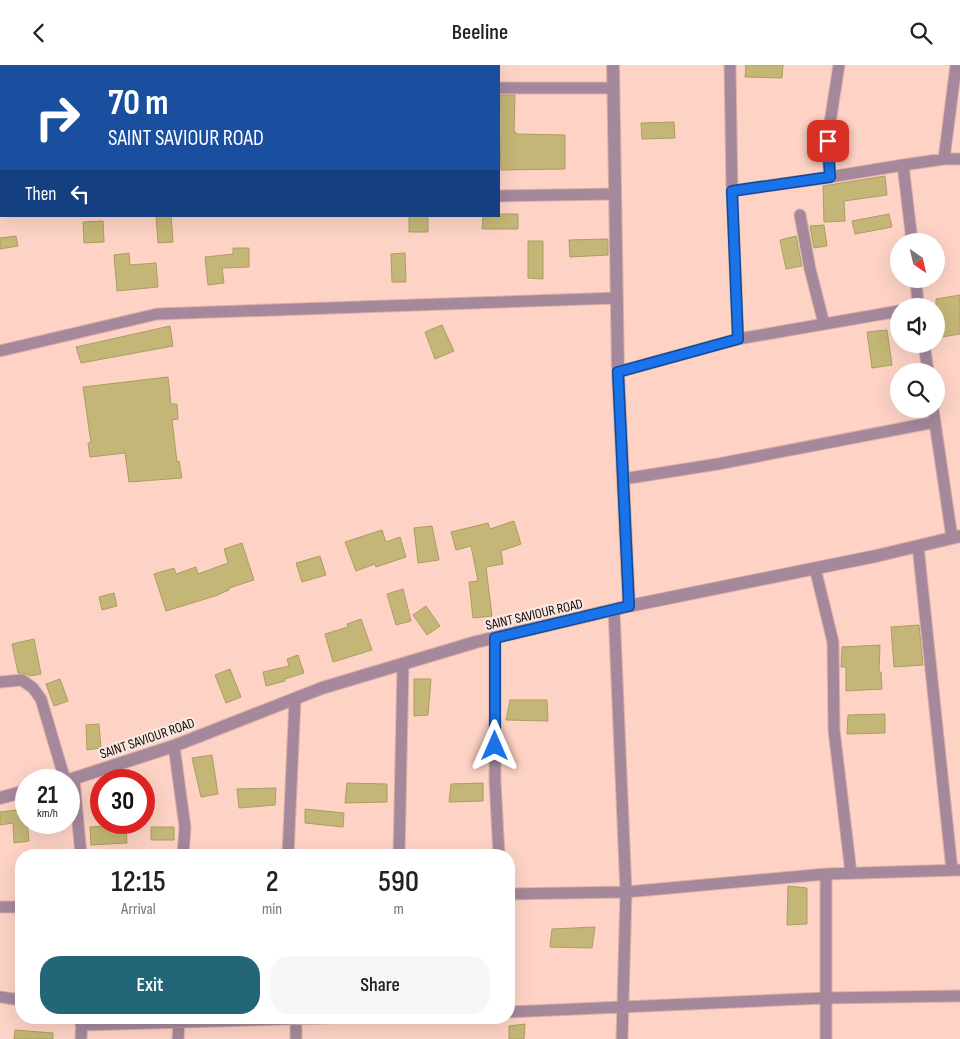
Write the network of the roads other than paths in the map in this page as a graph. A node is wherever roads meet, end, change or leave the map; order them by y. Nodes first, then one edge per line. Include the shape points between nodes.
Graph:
1 (613, 65) edge
2 (730, 65) edge
3 (839, 65) edge
4 (956, 65) edge
5 (500, 88) edge
6 (613, 88) junction
7 (944, 159) junction
8 (960, 159) edge
9 (903, 165) junction
10 (830, 177) junction
11 (732, 191) junction
12 (615, 194) junction
13 (500, 196) edge
14 (800, 215) dead end
15 (911, 233) edge
16 (617, 298) junction
17 (890, 313) edge
18 (824, 324) junction
19 (738, 339) junction
20 (0, 351) edge
21 (618, 372) junction
22 (934, 418) edge
23 (935, 422) junction
24 (623, 479) junction
25 (956, 537) edge
26 (918, 546) junction
27 (814, 569) junction
28 (629, 606) junction
29 (614, 610) junction
30 (495, 638) junction
31 (403, 664) junction
32 (0, 682) edge
33 (295, 699) junction
34 (174, 746) junction
35 (65, 769) edge
36 (80, 776) edge
37 (15, 794) edge
38 (0, 798) edge
39 (78, 834) edge
40 (80, 849) edge
41 (183, 849) edge
42 (288, 849) edge
43 (399, 849) edge
44 (500, 849) edge
45 (956, 870) edge
46 (851, 873) junction
47 (826, 874) junction
48 (626, 892) junction
49 (515, 894) edge
50 (0, 907) edge
51 (15, 907) edge
52 (960, 996) edge
53 (0, 997) edge
54 (15, 999) edge
55 (825, 999) junction
56 (622, 1007) junction
57 (515, 1011) edge
58 (82, 1024) edge
59 (179, 1024) edge
60 (296, 1024) edge
61 (81, 1039) edge
62 (178, 1039) edge
63 (296, 1039) edge
64 (622, 1039) edge
65 (826, 1039) edge

1 - 6 street
2 - 11 street
3 - 10 street via 828,141
4 - 7 street
5 - 6 street
6 - 12 street
7 - 8 street
7 - 9 street
9 - 10 street
9 - 15 street
10 - 11 street
11 - 19 street
12 - 13 street
12 - 16 street
14 - 18 street
16 - 20 street via 156,314
16 - 21 street
17 - 18 street
18 - 19 street
19 - 21 street
21 - 24 street
22 - 23 street
23 - 24 street
23 - 25 street
24 - 28 street
25 - 26 street, SAINT SAVIOUR ROAD
26 - 27 street, SAINT SAVIOUR ROAD
26 - 45 street
27 - 28 street, SAINT SAVIOUR ROAD
27 - 46 street via 833,642 834,730
28 - 29 street, SAINT SAVIOUR ROAD
29 - 30 street, SAINT SAVIOUR ROAD
29 - 48 street
30 - 31 street, SAINT SAVIOUR ROAD
30 - 44 street
31 - 33 street, SAINT SAVIOUR ROAD
31 - 43 street
32 - 35 street via 22,680 33,688 41,699
33 - 34 street, SAINT SAVIOUR ROAD
33 - 42 street
34 - 36 street, SAINT SAVIOUR ROAD
34 - 41 street via 185,827
37 - 38 street
39 - 40 street
45 - 46 street
46 - 47 street
47 - 48 street
47 - 55 street
48 - 49 street
48 - 56 street
50 - 51 street
52 - 55 street
53 - 54 street
55 - 56 street
55 - 65 street
56 - 57 street
56 - 64 street
58 - 61 street
59 - 62 street
60 - 63 street

